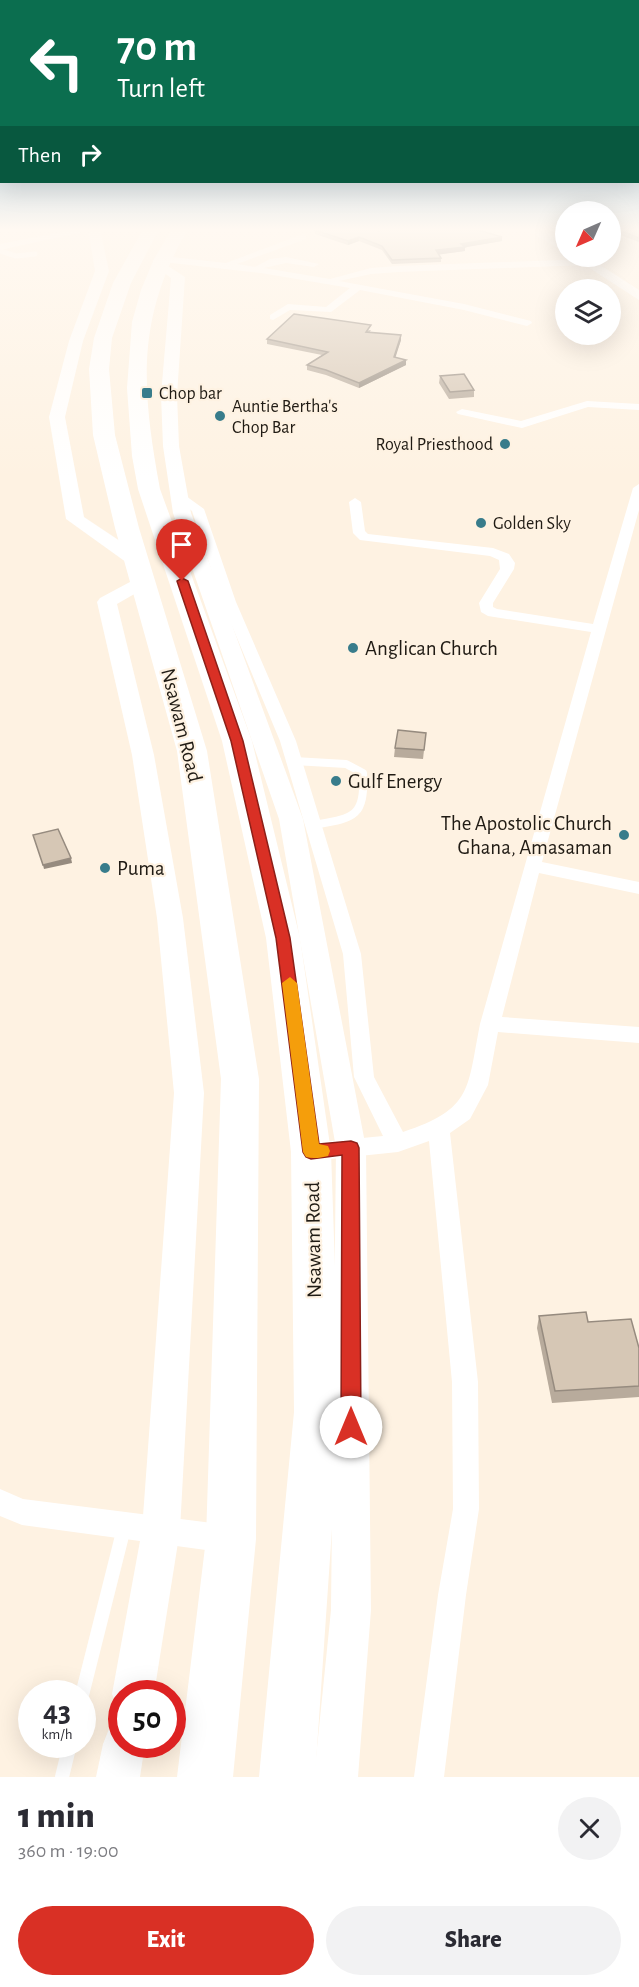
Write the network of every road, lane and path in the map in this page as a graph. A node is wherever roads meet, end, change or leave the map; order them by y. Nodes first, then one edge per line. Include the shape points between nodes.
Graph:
1 (87, 312) edge
2 (112, 312) edge
3 (143, 312) edge
4 (175, 312) edge
5 (280, 312) edge
6 (490, 312) edge
7 (273, 317) dead end
8 (528, 323) dead end
9 (639, 407) edge
10 (462, 412) dead end
11 (639, 488) edge
12 (179, 495) junction
13 (355, 501) dead end
14 (140, 571) junction
15 (598, 630) junction
16 (294, 761) junction
17 (313, 825) junction
18 (532, 866) junction
19 (639, 888) edge
20 (490, 1024) junction
21 (639, 1035) edge
22 (439, 1129) junction
23 (398, 1143) junction
24 (351, 1148) junction
25 (311, 1152) junction
26 (0, 1502) edge
27 (125, 1525) junction
28 (161, 1530) junction
29 (231, 1539) junction
30 (86, 1680) edge
31 (135, 1680) edge
32 (67, 1758) edge
33 (121, 1758) edge
34 (62, 1777) edge
35 (118, 1777) edge
36 (205, 1777) edge
37 (287, 1777) edge
38 (336, 1777) edge
39 (429, 1777) edge

1 - 14 main road via 57,417 75,519
2 - 14 highway, Nsawam Road via 103,338 99,369 104,435
3 - 25 highway, Nsawam Road via 135,365 141,450 149,489 237,741 283,938
4 - 12 main road via 169,395 171,446
5 - 7 street
6 - 8 street
9 - 10 street via 587,404 522,425
11 - 15 street
12 - 16 street via 198,509 228,602
12 - 24 main road via 182,513 291,819
13 - 15 street via 359,533 365,537 493,552 504,557 507,569 486,603 486,609 493,613
14 - 28 main road via 107,602 145,766 170,918 189,1093
14 - 29 highway, Nsawam Road via 192,751 240,1078
15 - 18 street
16 - 17 street
16 - 17 lane via 346,764 363,773 363,801 357,809 334,822
17 - 23 street via 352,954 364,1077
18 - 19 street
18 - 20 street
20 - 21 street
20 - 22 street via 478,1085 464,1113
22 - 23 street
22 - 39 street via 465,1382 466,1509
23 - 24 street
24 - 25 street
24 - 38 main road via 351,1610
25 - 37 highway, Nsawam Road via 317,1412
26 - 27 street via 22,1512
27 - 28 street
27 - 30 lane
28 - 29 street
28 - 31 main road
29 - 36 highway, Nsawam Road
32 - 34 lane
33 - 35 main road

